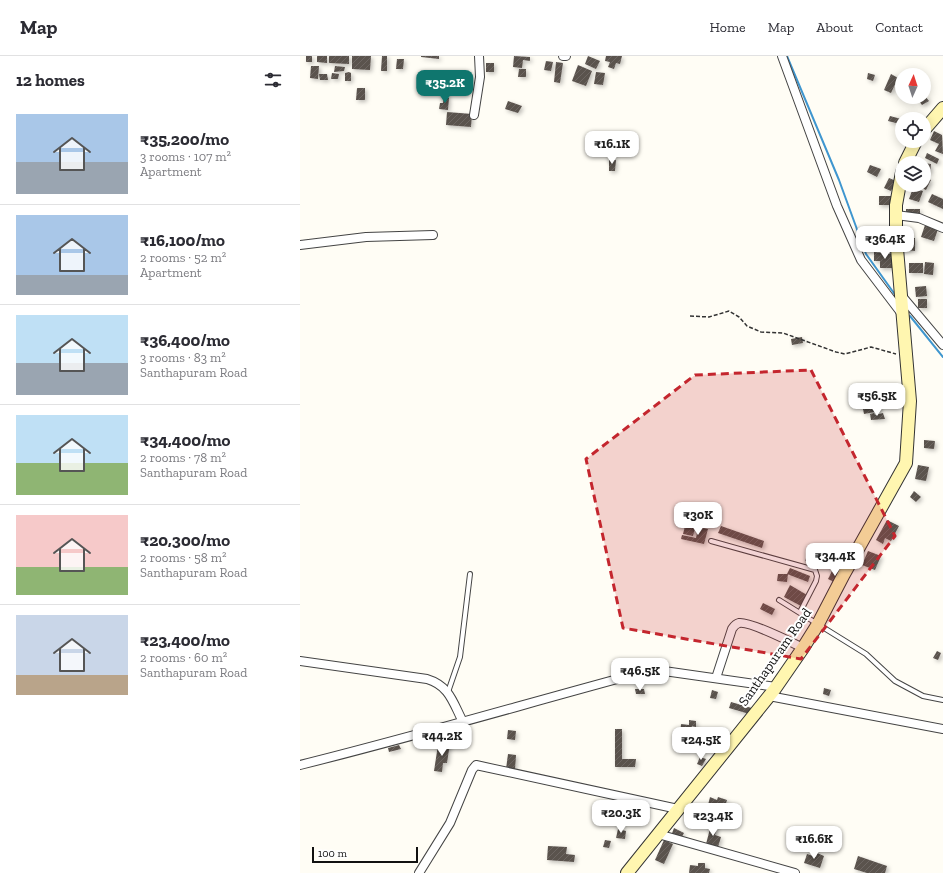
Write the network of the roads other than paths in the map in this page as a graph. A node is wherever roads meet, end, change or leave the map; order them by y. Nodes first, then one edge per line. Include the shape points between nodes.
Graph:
1 (479, 56) edge
2 (782, 56) edge
3 (943, 108) edge
4 (474, 115) dead end
5 (931, 122) edge
6 (898, 192) edge
7 (896, 215) junction
8 (943, 228) edge
9 (433, 235) dead end
10 (300, 245) edge
11 (901, 294) junction
12 (903, 316) junction
13 (943, 345) edge
14 (710, 541) dead end
15 (470, 574) dead end
16 (779, 600) dead end
17 (800, 612) junction
18 (818, 624) junction
19 (803, 648) junction
20 (300, 661) edge
21 (716, 678) junction
22 (773, 691) junction
23 (448, 692) junction
24 (943, 700) edge
25 (463, 722) junction
26 (943, 729) edge
27 (300, 765) edge
28 (678, 809) junction
29 (658, 834) junction
30 (419, 873) edge
31 (627, 873) edge
32 (795, 873) edge

1 - 4 street via 480,77
2 - 12 street via 837,206 861,260
3 - 5 main road
6 - 7 main road, Santhapuram Road
7 - 8 street via 919,218
7 - 11 main road, Santhapuram Road
9 - 10 street via 366,237
11 - 12 main road, Santhapuram Road
11 - 13 street
12 - 18 main road, Santhapuram Road via 910,401 906,463
14 - 17 lane via 815,570 816,581
15 - 23 lane via 460,657
16 - 17 lane
17 - 18 lane
18 - 19 main road, Santhapuram Road
18 - 24 lane via 866,654 895,681 923,696
19 - 21 street via 739,622 732,629
19 - 22 main road, Santhapuram Road
20 - 23 street via 427,678 438,682
21 - 22 street
21 - 25 street via 657,670 647,671
22 - 26 street
22 - 28 main road, Santhapuram Road
23 - 25 street
25 - 27 street
28 - 29 main road, Santhapuram Road
28 - 30 street via 476,765 450,823
29 - 31 main road, Santhapuram Road
29 - 32 street

